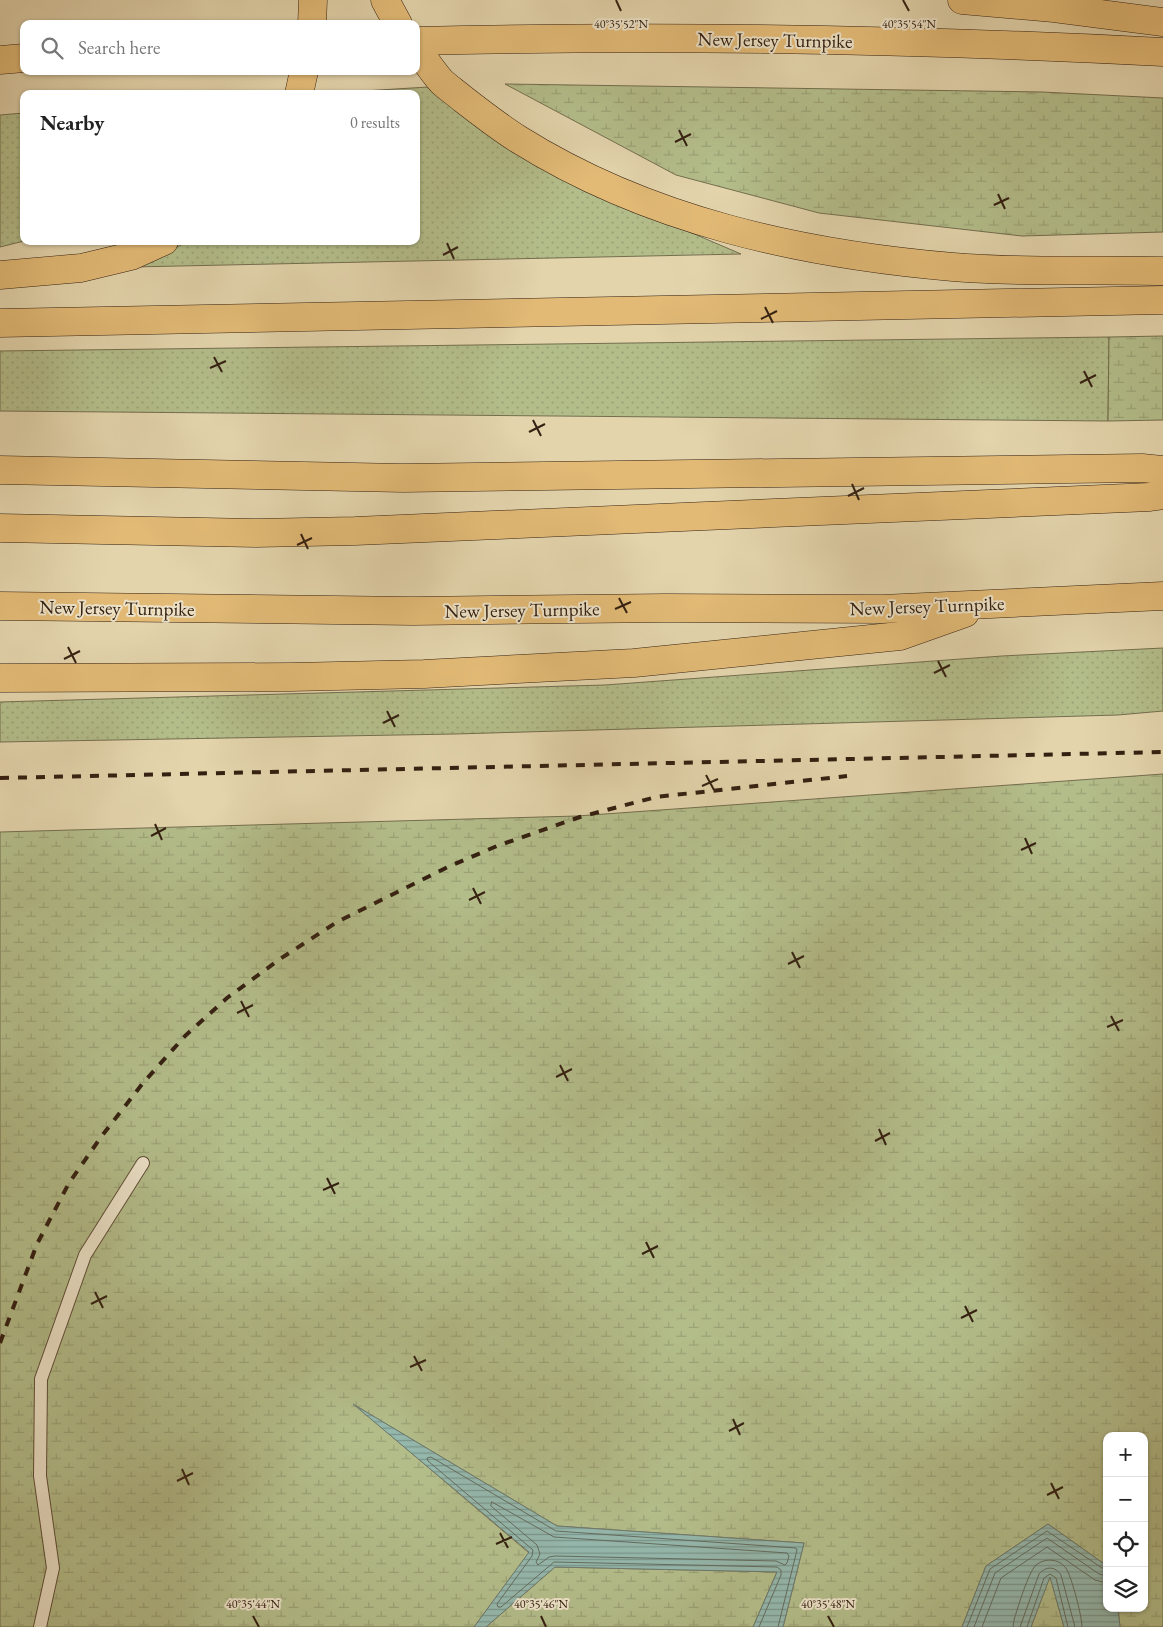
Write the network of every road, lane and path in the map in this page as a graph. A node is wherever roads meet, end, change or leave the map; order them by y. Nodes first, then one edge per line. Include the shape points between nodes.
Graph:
1 (312, 0) edge
2 (385, 0) edge
3 (962, 0) edge
4 (312, 20) edge
5 (396, 20) edge
6 (1163, 22) edge
7 (420, 41) edge
8 (1163, 52) edge
9 (420, 54) edge
10 (20, 58) edge
11 (0, 60) edge
12 (303, 75) edge
13 (300, 90) edge
14 (155, 245) edge
15 (1163, 271) edge
16 (0, 275) edge
17 (1163, 300) edge
18 (0, 323) edge
19 (1152, 469) edge
20 (0, 470) edge
21 (1156, 496) edge
22 (0, 528) edge
23 (1163, 596) edge
24 (993, 603) junction
25 (0, 606) edge
26 (0, 678) edge
27 (143, 1163) dead end
28 (40, 1627) edge

1 - 4 highway
2 - 5 highway
3 - 6 highway
7 - 8 highway, New Jersey Turnpike via 537,38 880,41
9 - 15 highway via 442,82 493,124 545,156 601,185 706,224 823,251 896,262 1014,270
10 - 11 highway
12 - 13 highway
14 - 16 highway via 131,256 82,268
17 - 18 highway
19 - 20 highway via 403,478
21 - 22 highway via 355,531 237,533
23 - 24 highway, New Jersey Turnpike
24 - 25 highway, New Jersey Turnpike via 882,609 413,611
24 - 26 highway via 900,636 634,663 454,673 292,677
27 - 28 lane via 85,1255 41,1379 40,1476 53,1568

